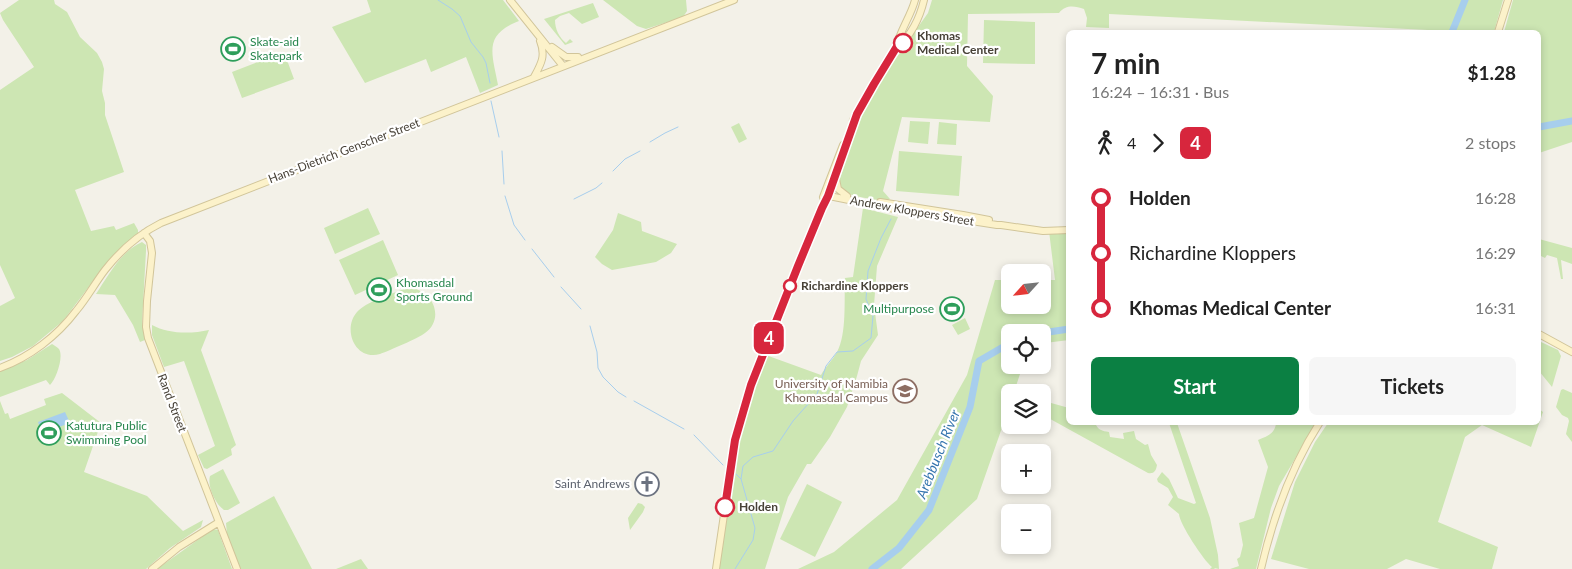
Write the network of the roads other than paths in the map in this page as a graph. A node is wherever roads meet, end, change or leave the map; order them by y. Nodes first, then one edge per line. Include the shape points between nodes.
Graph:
1 (510, 0) edge
2 (734, 0) edge
3 (915, 0) edge
4 (924, 0) edge
5 (1508, 0) edge
6 (535, 30) junction
7 (1499, 30) edge
8 (896, 48) junction
9 (587, 56) junction
10 (563, 66) junction
11 (534, 77) junction
12 (856, 117) junction
13 (838, 171) junction
14 (827, 193) junction
15 (847, 196) junction
16 (837, 198) junction
17 (824, 206) junction
18 (1001, 224) junction
19 (1066, 230) edge
20 (144, 233) junction
21 (1541, 336) edge
22 (1572, 352) edge
23 (0, 368) edge
24 (1318, 425) edge
25 (218, 522) junction
26 (152, 569) edge
27 (237, 569) edge
28 (716, 569) edge
29 (1261, 569) edge

1 - 6 street
2 - 9 street, Hans-Dietrich Genscher Street
3 - 8 street
4 - 8 street via 913,27
5 - 7 street
6 - 9 street via 562,55 572,58
6 - 10 street
6 - 11 street via 544,54
8 - 12 street
9 - 10 street, Hans-Dietrich Genscher Street
10 - 11 street, Hans-Dietrich Genscher Street
11 - 20 street, Hans-Dietrich Genscher Street via 161,223
12 - 13 street
12 - 14 street
13 - 14 street
13 - 15 street via 836,187
14 - 15 street, Andrew Kloppers Street
14 - 16 street, Andrew Kloppers Street
14 - 17 street
15 - 18 street, Andrew Kloppers Street
16 - 17 street via 830,199
16 - 18 street, Andrew Kloppers Street
17 - 28 street via 751,385 740,420
18 - 19 street, Andrew Kloppers Street via 1043,231
20 - 23 street, Hans-Dietrich Genscher Street via 105,270 58,332 26,356
20 - 25 street, Rand Street via 152,248 147,301 148,338
21 - 22 street
24 - 29 street via 1286,488
25 - 26 street
25 - 27 street, Rand Street

